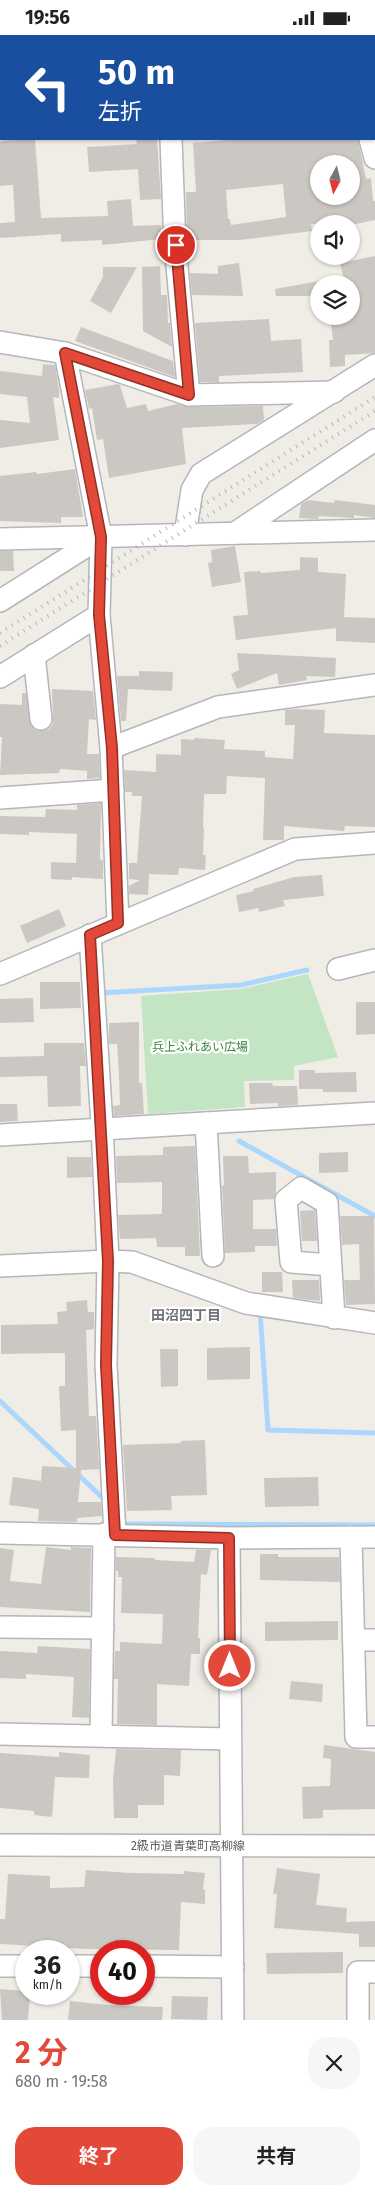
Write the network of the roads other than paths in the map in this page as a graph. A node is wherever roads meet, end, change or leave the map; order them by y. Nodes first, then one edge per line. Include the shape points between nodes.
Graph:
1 (171, 140) edge
2 (370, 140) edge
3 (375, 158) edge
4 (0, 342) edge
5 (65, 353) junction
6 (375, 365) edge
7 (334, 392) junction
8 (189, 395) junction
9 (375, 440) edge
10 (375, 530) edge
11 (235, 534) junction
12 (185, 535) junction
13 (101, 537) junction
14 (0, 539) edge
15 (0, 601) edge
16 (99, 615) junction
17 (34, 655) junction
18 (0, 677) edge
19 (375, 685) edge
20 (42, 719) dead end
21 (112, 748) junction
22 (113, 791) junction
23 (0, 798) edge
24 (375, 843) edge
25 (118, 913) junction
26 (90, 935) junction
27 (375, 960) edge
28 (338, 969) dead end
29 (0, 974) edge
30 (375, 1113) edge
31 (206, 1123) junction
32 (101, 1129) junction
33 (0, 1135) edge
34 (213, 1256) dead end
35 (108, 1261) junction
36 (331, 1265) dead end
37 (0, 1267) edge
38 (334, 1318) junction
39 (375, 1323) edge
40 (111, 1530) junction
41 (0, 1533) edge
42 (352, 1537) junction
43 (375, 1537) edge
44 (229, 1538) junction
45 (0, 1627) edge
46 (103, 1628) junction
47 (365, 1641) edge
48 (0, 1734) edge
49 (101, 1735) junction
50 (375, 1737) edge
51 (230, 1739) junction
52 (0, 1845) edge
53 (232, 1846) junction
54 (375, 1846) edge
55 (0, 1966) edge
56 (15, 1966) edge
57 (155, 1966) edge
58 (233, 1967) junction
59 (375, 1972) edge
60 (233, 2020) edge
61 (358, 2020) edge

1 - 8 street
2 - 3 street
4 - 5 street
5 - 8 street
5 - 13 street
6 - 7 street
7 - 8 street
7 - 12 street via 201,474 192,490
9 - 11 street
10 - 11 street
11 - 12 street
12 - 13 street
13 - 14 street
13 - 15 street
13 - 16 street
16 - 17 street
16 - 21 street
17 - 18 street
17 - 20 street
19 - 21 street via 218,707
21 - 22 street
22 - 23 street
22 - 25 street
24 - 25 street via 295,849
25 - 26 street
26 - 29 street
26 - 32 street
27 - 28 street
30 - 31 street
31 - 32 street
31 - 34 street
32 - 33 street
32 - 35 street
35 - 37 street
35 - 38 street via 132,1263 246,1303
35 - 40 street via 106,1365
36 - 38 street
38 - 39 street
40 - 41 street
40 - 44 street
40 - 46 street
42 - 43 street
42 - 44 street
42 - 47 street
44 - 51 street
45 - 46 street
46 - 49 street
47 - 50 street via 356,1737
48 - 49 street
49 - 51 street
51 - 53 street
52 - 53 street, 2級市道青葉町高柳線
53 - 54 street, 2級市道青葉町高柳線
53 - 58 street
55 - 56 street
57 - 58 street
58 - 60 street
59 - 61 street via 358,1972

